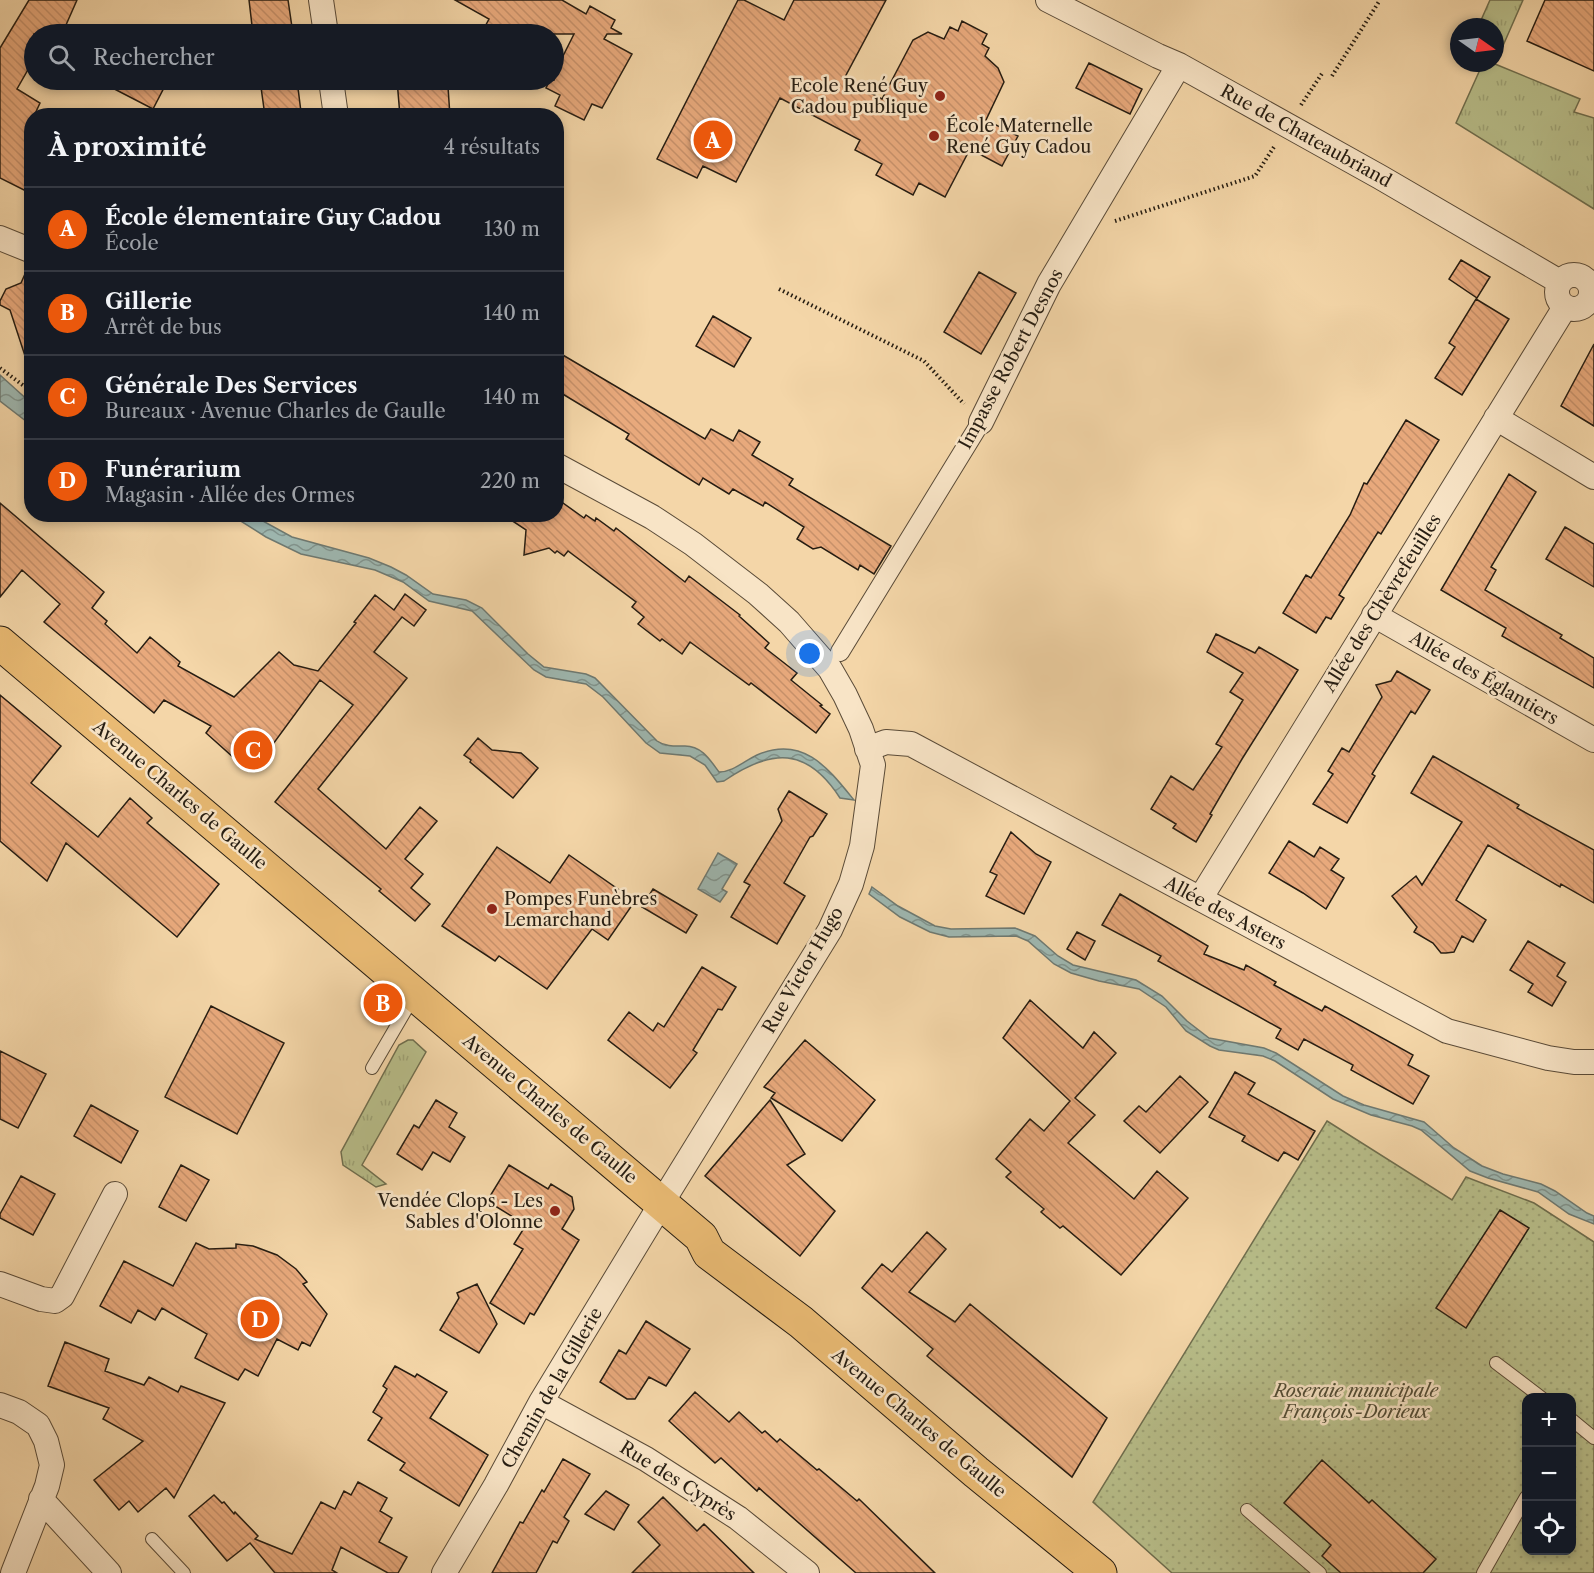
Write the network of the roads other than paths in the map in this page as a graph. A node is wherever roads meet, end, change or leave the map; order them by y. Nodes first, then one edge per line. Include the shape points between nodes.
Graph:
1 (321, 0) edge
2 (1048, 0) edge
3 (325, 24) edge
4 (1179, 65) junction
5 (332, 90) edge
6 (335, 108) edge
7 (0, 238) edge
8 (24, 248) edge
9 (1560, 282) junction
10 (1590, 291) edge
11 (1565, 307) junction
12 (1496, 418) junction
13 (981, 422) joint
14 (564, 469) edge
15 (1594, 477) edge
16 (1374, 615) junction
17 (0, 643) edge
18 (840, 652) dead end
19 (1594, 740) edge
20 (867, 749) junction
21 (1200, 899) junction
22 (418, 997) junction
23 (1594, 1062) edge
24 (372, 1068) dead end
25 (115, 1194) dead end
26 (661, 1204) junction
27 (0, 1284) edge
28 (1496, 1363) dead end
29 (1535, 1393) edge
30 (541, 1402) junction
31 (0, 1405) edge
32 (1576, 1425) edge
33 (1594, 1438) edge
34 (41, 1499) junction
35 (1525, 1501) edge
36 (1247, 1510) dead end
37 (152, 1539) dead end
38 (13, 1573) edge
39 (110, 1573) edge
40 (184, 1573) edge
41 (444, 1573) edge
42 (807, 1573) edge
43 (1100, 1573) edge
44 (1320, 1573) edge
45 (1483, 1573) edge

1 - 3 street
2 - 4 street, Rue de Chateaubriand
4 - 9 street, Rue de Chateaubriand
4 - 13 street, Impasse Robert Desnos via 1050,284
5 - 6 street
7 - 8 street
9 - 10 street via 1574,275
9 - 11 street via 1557,293
10 - 11 street via 1581,308
11 - 12 street, Allée des Chèvrefeuilles
12 - 15 street
12 - 16 street, Allée des Chèvrefeuilles
13 - 18 street, Impasse Robert Desnos
14 - 20 street, Rue Victor Hugo via 693,544 789,622 830,669
16 - 19 street, Allée des Églantiers
16 - 21 street, Allée des Chèvrefeuilles
17 - 22 main road, Avenue Charles de Gaulle
20 - 21 street, Allée des Asters via 886,742 911,744
20 - 26 street, Rue Victor Hugo via 873,765 869,800 851,884 830,930
21 - 23 street, Allée des Asters via 1447,1031 1548,1058
22 - 24 lane via 407,1008
22 - 26 main road, Avenue Charles de Gaulle
25 - 27 street via 62,1296 55,1301 41,1299
26 - 30 street, Chemin de la Gillerie
26 - 43 main road, Avenue Charles de Gaulle via 701,1237 709,1253 801,1322
28 - 29 lane
30 - 41 street, Chemin de la Gillerie
30 - 42 street, Rue des Cyprès via 646,1460 738,1518
31 - 34 street via 38,1425 46,1441 52,1465
32 - 33 lane
34 - 38 street
34 - 39 street
35 - 45 lane
36 - 44 lane
37 - 40 lane

